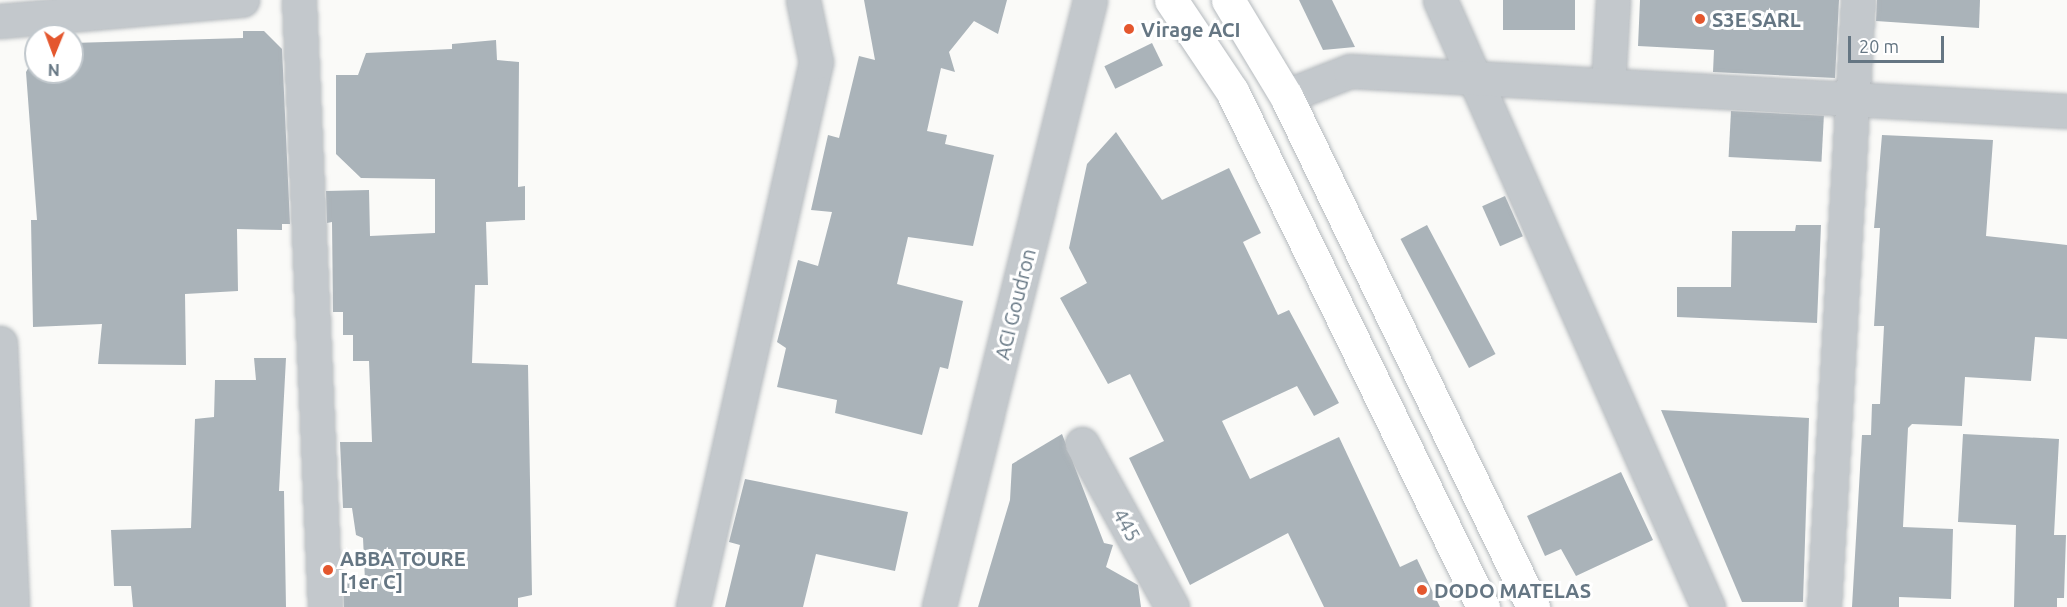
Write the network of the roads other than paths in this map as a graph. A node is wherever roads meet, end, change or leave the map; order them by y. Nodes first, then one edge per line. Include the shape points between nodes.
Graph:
1 (242, 0) edge
2 (299, 0) edge
3 (803, 0) edge
4 (1090, 0) edge
5 (1171, 0) edge
6 (1228, 0) edge
7 (1440, 0) edge
8 (1613, 0) edge
9 (1858, 0) edge
10 (0, 21) edge
11 (1476, 78) junction
12 (1608, 86) junction
13 (1286, 96) junction
14 (1853, 99) junction
15 (2067, 111) edge
16 (0, 343) edge
17 (1082, 444) dead end
18 (12, 607) edge
19 (325, 607) edge
20 (693, 607) edge
21 (939, 607) edge
22 (1172, 607) edge
23 (1483, 607) edge
24 (1533, 607) edge
25 (1708, 607) edge
26 (1824, 607) edge

1 - 10 street
2 - 19 street
3 - 20 street via 816,62
4 - 21 street, ACI Goudron
5 - 23 main road via 1232,91
6 - 13 main road
7 - 11 street
8 - 12 street
9 - 14 street
11 - 12 street
11 - 13 street via 1350,71
11 - 25 street
12 - 14 street
13 - 24 main road
14 - 15 street
14 - 26 street
16 - 18 street
17 - 22 street, 445

